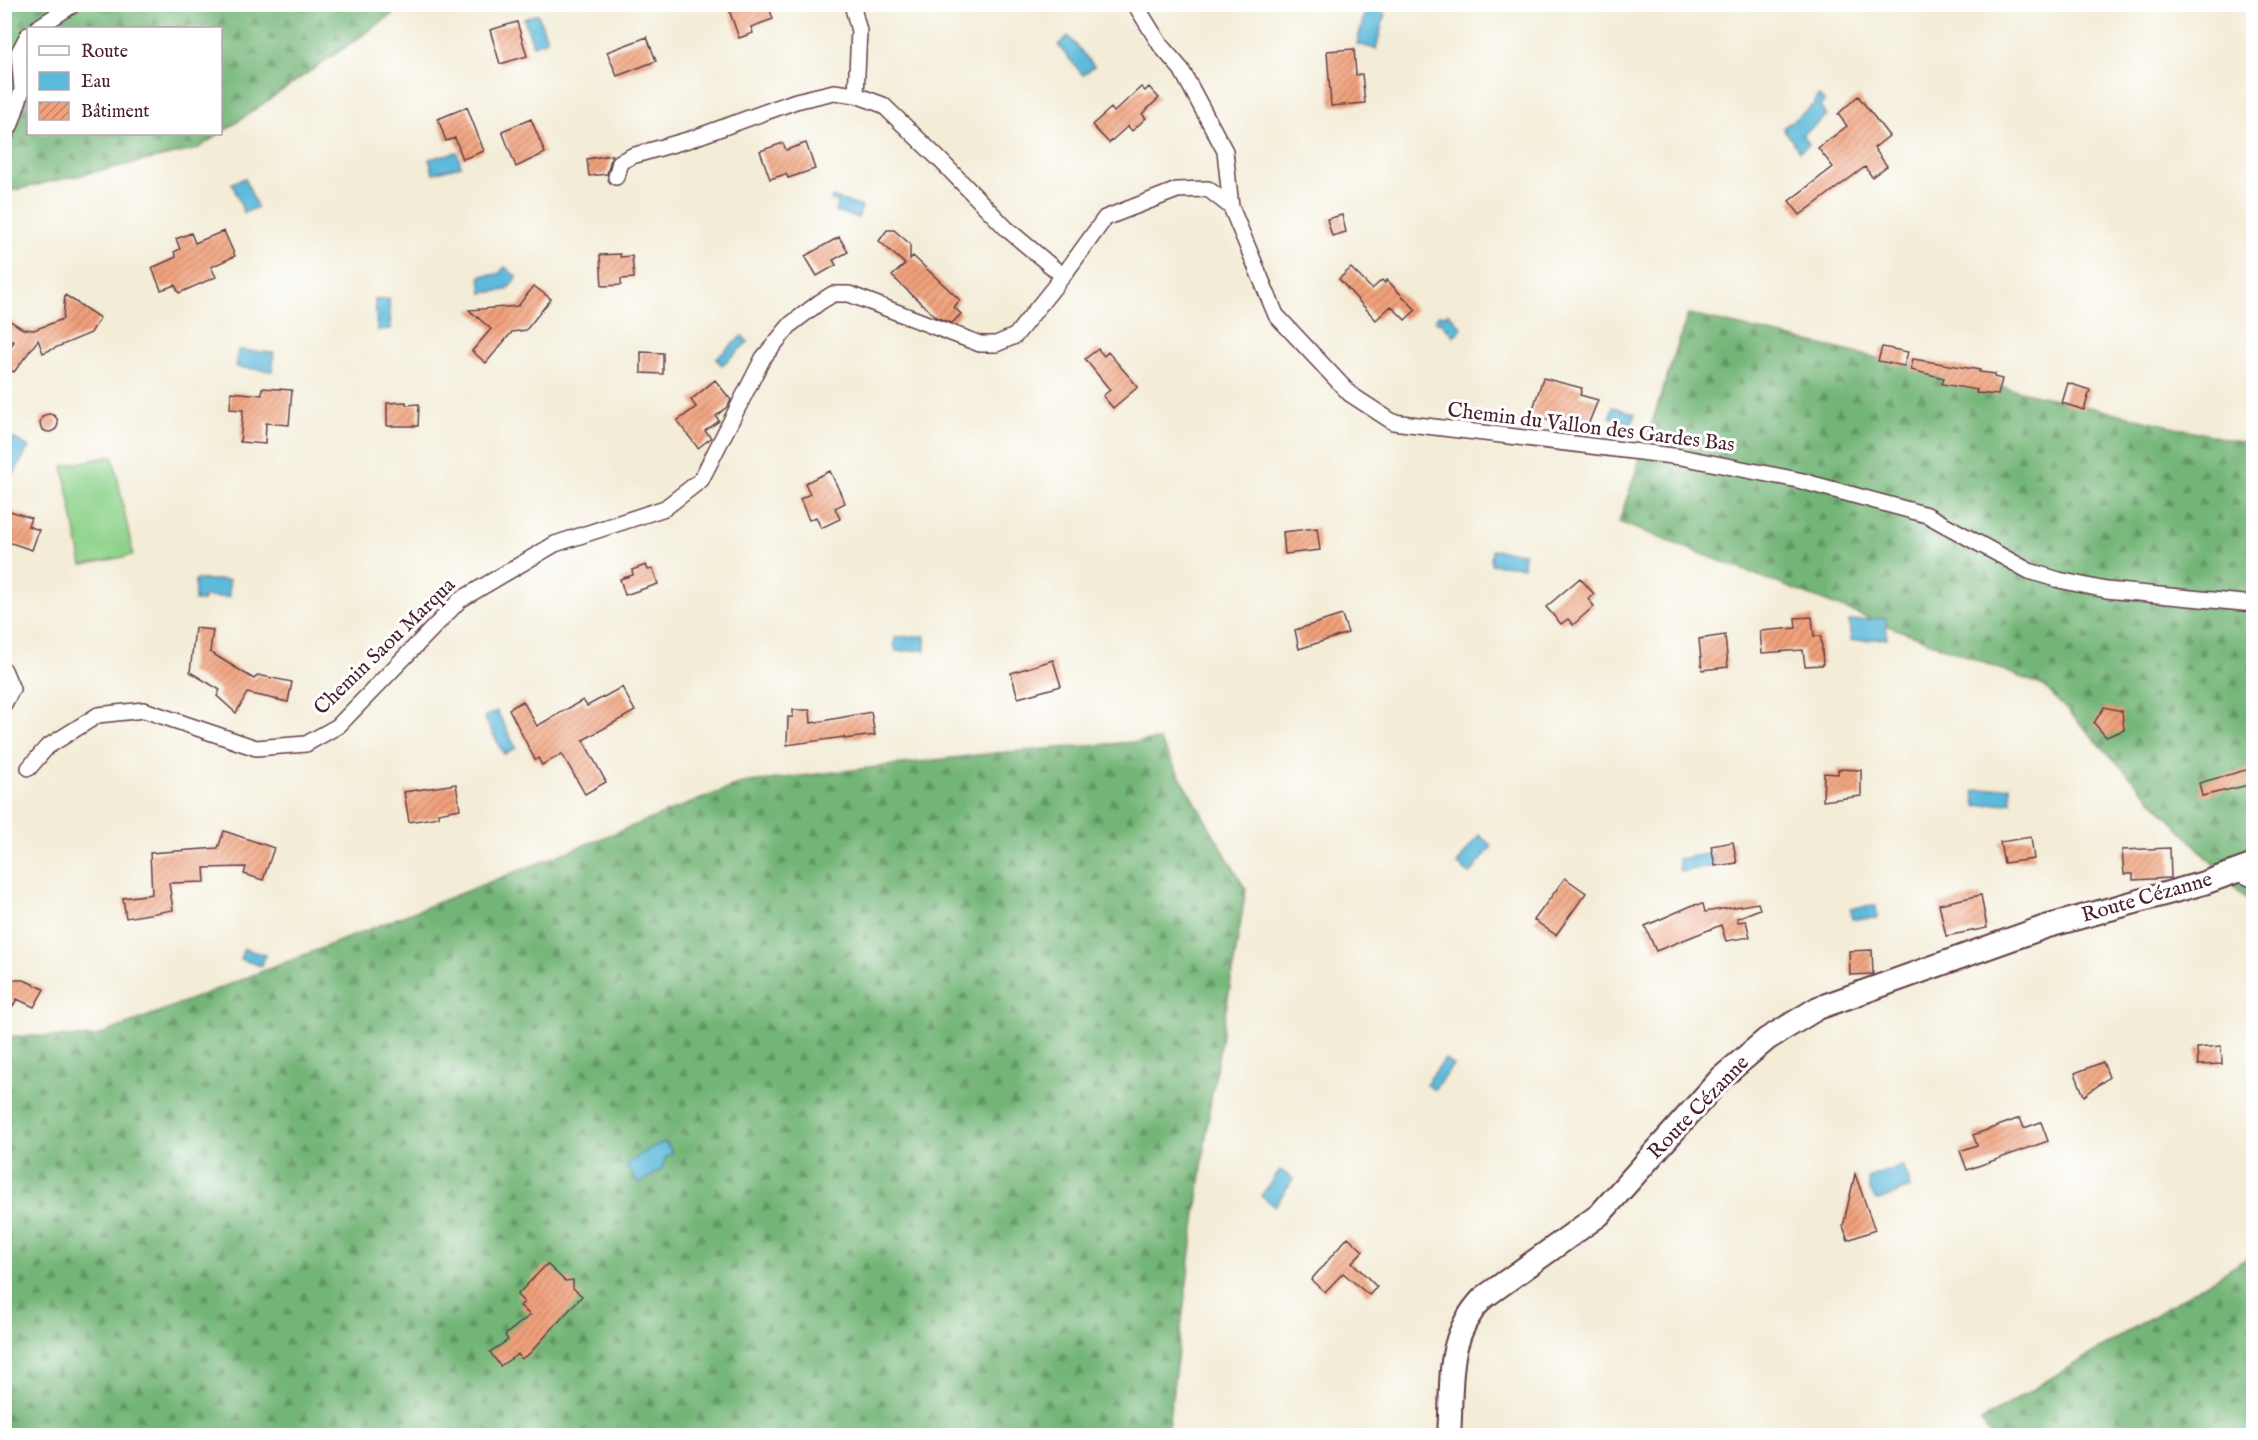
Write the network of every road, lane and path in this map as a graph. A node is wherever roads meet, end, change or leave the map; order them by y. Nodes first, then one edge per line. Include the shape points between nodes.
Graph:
1 (74, 4) edge
2 (852, 4) edge
3 (1135, 4) edge
4 (39, 27) edge
5 (27, 37) edge
6 (856, 95) junction
7 (4, 138) edge
8 (616, 177) dead end
9 (1231, 207) junction
10 (1063, 276) junction
11 (2253, 604) edge
12 (4, 670) edge
13 (4, 704) edge
14 (29, 768) dead end
15 (2248, 872) edge
16 (1449, 1436) edge

1 - 4 street
2 - 6 street via 859,31
3 - 9 street, Chemin du Vallon des Gardes Bas via 1180,69 1225,151
5 - 7 street via 19,52 22,90
6 - 8 street via 834,92 796,101 632,156 620,162
6 - 10 street via 883,105 1007,229
9 - 10 street via 1208,189 1177,190 1105,218
9 - 11 street, Chemin du Vallon des Gardes Bas via 1276,315 1350,394 1393,422 1681,457 1798,480 1927,515 2029,571 2059,580 2106,590
10 - 14 street, Chemin Saou Marqua via 1015,336 996,344 980,344 849,294 833,294 791,324 763,358 701,480 665,508 555,544 460,600 338,726 306,744 256,748 144,710 98,715 47,747
12 - 13 street via 12,689
15 - 16 street, Route Cézanne via 2045,927 1818,1008 1767,1039 1721,1078 1599,1215 1470,1311 1453,1354

